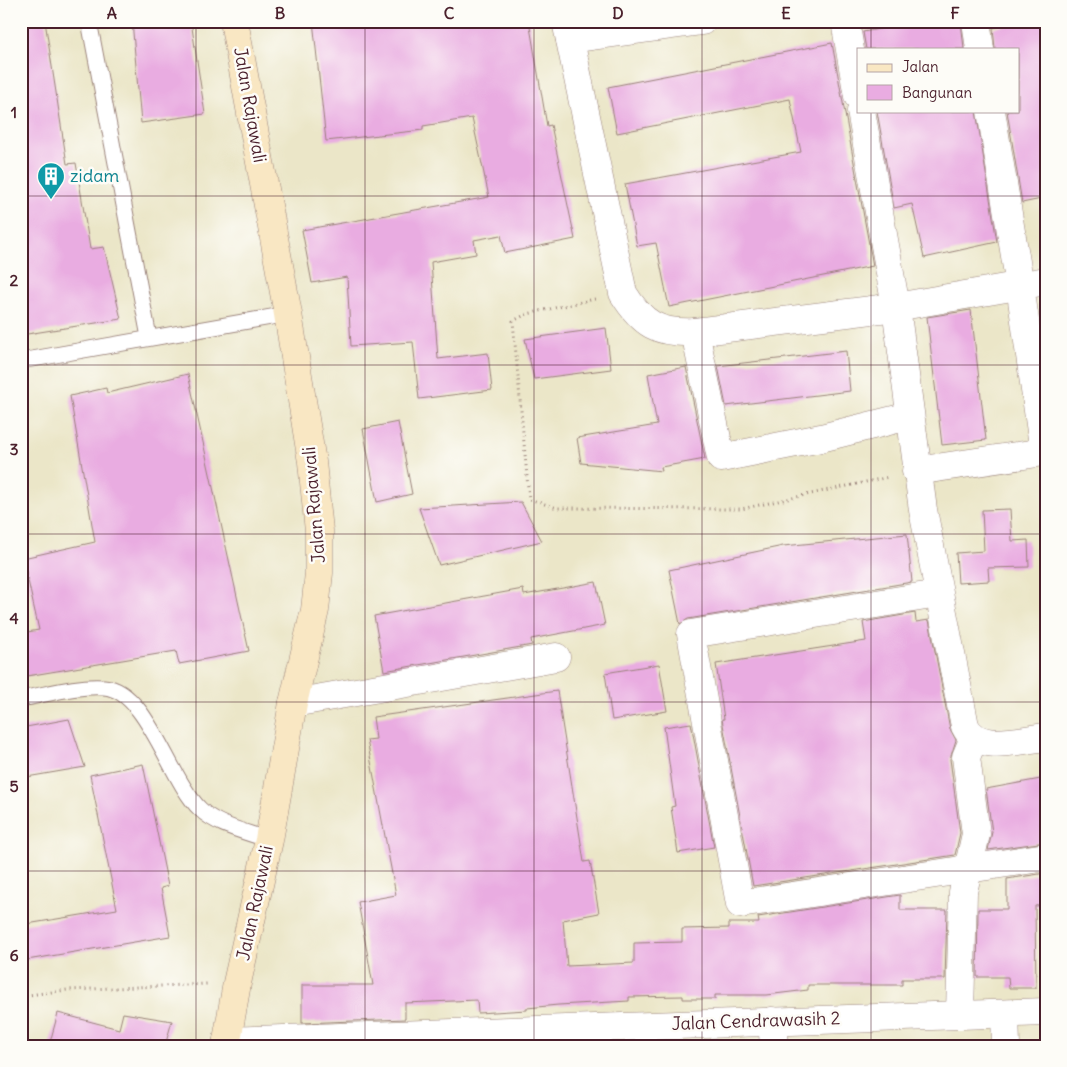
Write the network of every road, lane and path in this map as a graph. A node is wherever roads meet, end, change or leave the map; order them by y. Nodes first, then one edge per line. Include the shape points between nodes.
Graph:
1 (89, 21) edge
2 (234, 21) edge
3 (702, 21) edge
4 (845, 21) edge
5 (976, 21) edge
6 (568, 30) edge
7 (980, 48) edge
8 (857, 90) edge
9 (861, 112) edge
10 (991, 112) edge
11 (1033, 284) edge
12 (622, 293) junction
13 (896, 307) junction
14 (288, 314) junction
15 (695, 332) junction
16 (149, 337) junction
17 (21, 361) edge
18 (909, 416) junction
19 (1045, 452) edge
20 (917, 476) junction
21 (938, 594) junction
22 (556, 656) dead end
23 (21, 699) edge
24 (293, 704) junction
25 (1046, 737) edge
26 (974, 738) junction
27 (269, 840) junction
28 (1046, 857) edge
29 (967, 870) junction
30 (238, 983) junction
31 (21, 996) edge
32 (1046, 1012) edge
33 (960, 1014) junction
34 (1005, 1014) junction
35 (773, 1033) edge
36 (407, 1040) edge
37 (227, 1043) edge
38 (1006, 1046) edge

1 - 16 lane
2 - 14 main road, Jalan Rajawali
3 - 6 street
4 - 8 street
5 - 7 street
6 - 12 street
9 - 13 street
10 - 11 street
11 - 13 street
11 - 19 street
12 - 15 street via 634,311 649,324 672,333
12 - 20 path via 526,314 513,321 529,499 557,508 741,510
13 - 15 street
13 - 18 street
14 - 16 lane
14 - 24 main road, Jalan Rajawali via 312,462 320,573 315,610
15 - 18 street via 720,458
16 - 17 lane
18 - 20 street
19 - 20 street
20 - 21 street
21 - 26 street via 965,726
21 - 29 street via 691,634 740,904
22 - 24 street
23 - 27 lane via 105,687 123,693 141,710 178,781 201,810 227,825
24 - 27 main road, Jalan Rajawali
25 - 26 street via 989,743
26 - 29 street via 966,757 976,834
27 - 30 main road, Jalan Rajawali
28 - 29 street
29 - 33 street via 962,892
30 - 31 path via 67,990
30 - 37 main road, Jalan Rajawali
32 - 34 street, Jalan Cendrawasih 2
33 - 34 street, Jalan Cendrawasih 2
33 - 35 street, Jalan Cendrawasih 2
34 - 38 street
35 - 36 street, Jalan Cendrawasih 2
36 - 37 street, Jalan Cendrawasih 2

